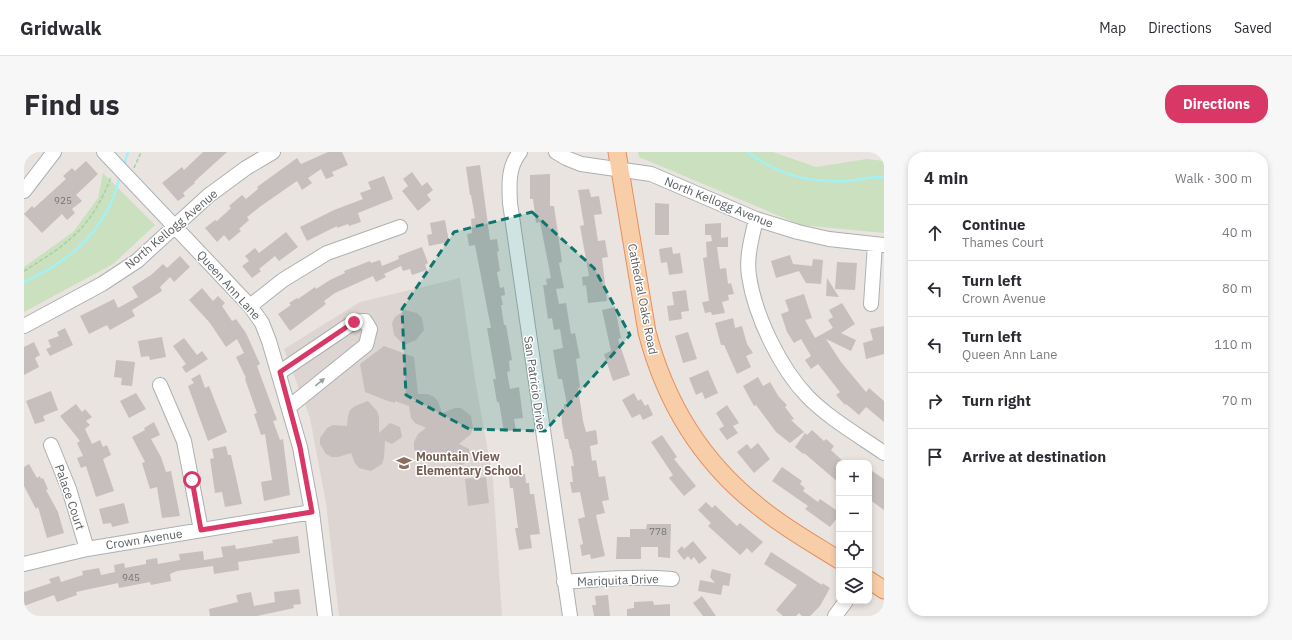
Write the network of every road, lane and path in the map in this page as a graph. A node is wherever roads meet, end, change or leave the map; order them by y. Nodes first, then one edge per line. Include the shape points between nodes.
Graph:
1 (54, 152) edge
2 (104, 152) edge
3 (141, 152) edge
4 (273, 152) edge
5 (520, 152) edge
6 (556, 152) edge
7 (617, 152) edge
8 (115, 164) junction
9 (621, 170) junction
10 (129, 179) junction
11 (24, 191) edge
12 (756, 219) junction
13 (176, 227) junction
14 (400, 228) dead end
15 (879, 245) edge
16 (24, 271) edge
17 (871, 304) dead end
18 (250, 306) junction
19 (24, 326) edge
20 (280, 372) junction
21 (160, 385) dead end
22 (289, 407) junction
23 (51, 445) dead end
24 (884, 453) edge
25 (312, 512) junction
26 (201, 530) junction
27 (87, 548) junction
28 (836, 558) edge
29 (24, 564) edge
30 (672, 579) dead end
31 (564, 582) junction
32 (872, 582) edge
33 (884, 590) edge
34 (844, 604) edge
35 (326, 616) edge
36 (570, 616) edge
37 (835, 616) edge

1 - 11 street
2 - 8 street, Queen Ann Lane
3 - 10 path
4 - 13 street, North Kellogg Avenue via 208,196
5 - 31 street, San Patricio Drive via 511,169 508,184
6 - 9 street, North Kellogg Avenue via 581,164
7 - 9 main road, Cathedral Oaks Road
8 - 10 street, Queen Ann Lane
8 - 16 path via 100,203 88,222 62,246
9 - 12 street, North Kellogg Avenue via 651,174
9 - 28 main road, Cathedral Oaks Road via 646,332 664,385 681,419 704,453 744,495 787,528
10 - 13 street, Queen Ann Lane
12 - 15 street, North Kellogg Avenue via 829,239
12 - 24 street via 749,253 749,275 761,320 780,358 808,396 832,418
13 - 18 street, Queen Ann Lane
13 - 19 street, North Kellogg Avenue via 137,261 102,284
14 - 18 street via 326,254 284,280
15 - 17 street
18 - 20 street, Queen Ann Lane via 262,323
20 - 22 street, Queen Ann Lane
22 -> 20 street via 366,345 370,329 365,320 354,322
21 - 26 street via 184,441
22 - 25 street, Queen Ann Lane via 300,447
23 - 27 street, Palace Court via 69,489
25 - 26 street, Crown Avenue
25 - 35 street, Queen Ann Lane
26 - 27 street, Crown Avenue
27 - 29 street, Crown Avenue
30 - 31 street, Mariquita Drive via 634,577
31 - 36 street, San Patricio Drive
32 - 33 main road
34 - 37 street

